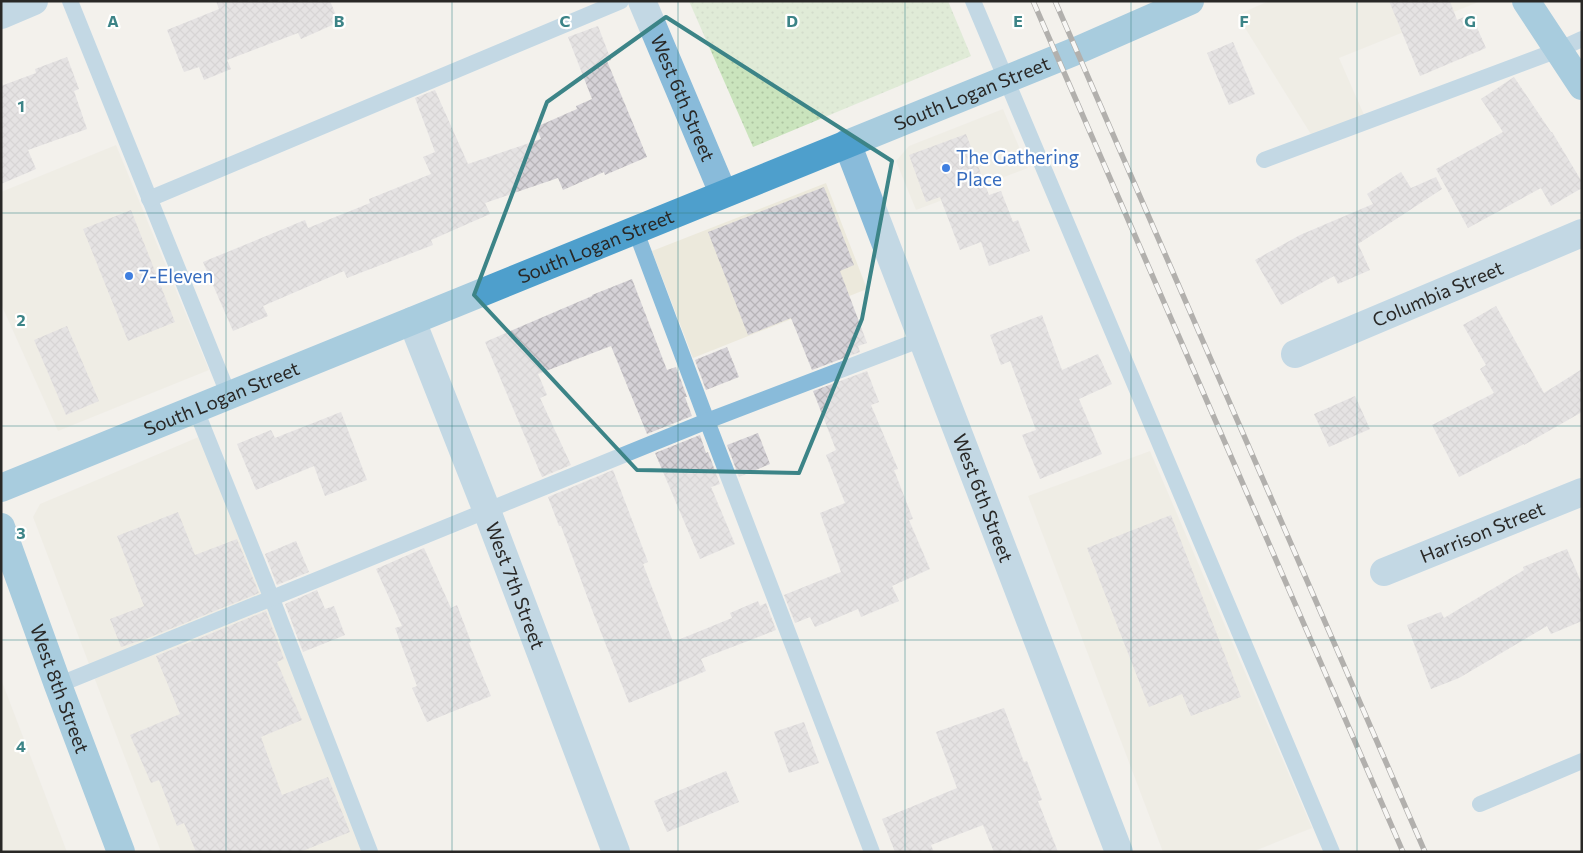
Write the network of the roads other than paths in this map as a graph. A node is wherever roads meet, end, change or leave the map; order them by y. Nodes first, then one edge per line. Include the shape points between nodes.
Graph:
1 (34, 1) edge
2 (70, 1) edge
3 (620, 1) edge
4 (642, 1) edge
5 (972, 1) edge
6 (1190, 1) edge
7 (1526, 1) edge
8 (1, 15) edge
9 (1570, 44) edge
10 (1006, 79) junction
11 (1582, 86) edge
12 (846, 144) junction
13 (1264, 160) dead end
14 (723, 193) junction
15 (149, 199) junction
16 (635, 229) junction
17 (1582, 233) edge
18 (412, 321) junction
19 (922, 339) junction
20 (1295, 354) dead end
21 (229, 396) junction
22 (196, 410) junction
23 (707, 421) junction
24 (1, 488) edge
25 (1582, 492) edge
26 (487, 511) junction
27 (1, 527) edge
28 (1384, 572) dead end
29 (272, 599) junction
30 (58, 685) junction
31 (1582, 761) edge
32 (1480, 804) dead end
33 (121, 852) edge
34 (370, 852) edge
35 (616, 852) edge
36 (872, 852) edge
37 (1119, 852) edge
38 (1332, 852) edge

1 - 8 street
2 - 15 lane
3 - 15 lane
4 - 14 street, West 6th Street
5 - 10 lane
6 - 10 street, South Logan Street
7 - 9 street
9 - 11 street
9 - 13 lane
10 - 12 street, South Logan Street
10 - 38 lane
12 - 14 street, South Logan Street
12 - 19 street, West 6th Street
14 - 16 street, South Logan Street
15 - 21 lane
16 - 18 street, South Logan Street
16 - 23 lane
17 - 20 street, Columbia Street
18 - 21 street, South Logan Street
18 - 26 street, West 7th Street
19 - 23 lane
19 - 37 street, West 6th Street
21 - 22 street, South Logan Street
22 - 24 street, South Logan Street
22 - 29 lane
23 - 26 lane
23 - 36 lane
25 - 28 street, Harrison Street
26 - 29 lane
26 - 35 street, West 7th Street
27 - 30 street, West 8th Street
29 - 30 lane
29 - 34 lane
30 - 33 street, West 8th Street
31 - 32 lane

